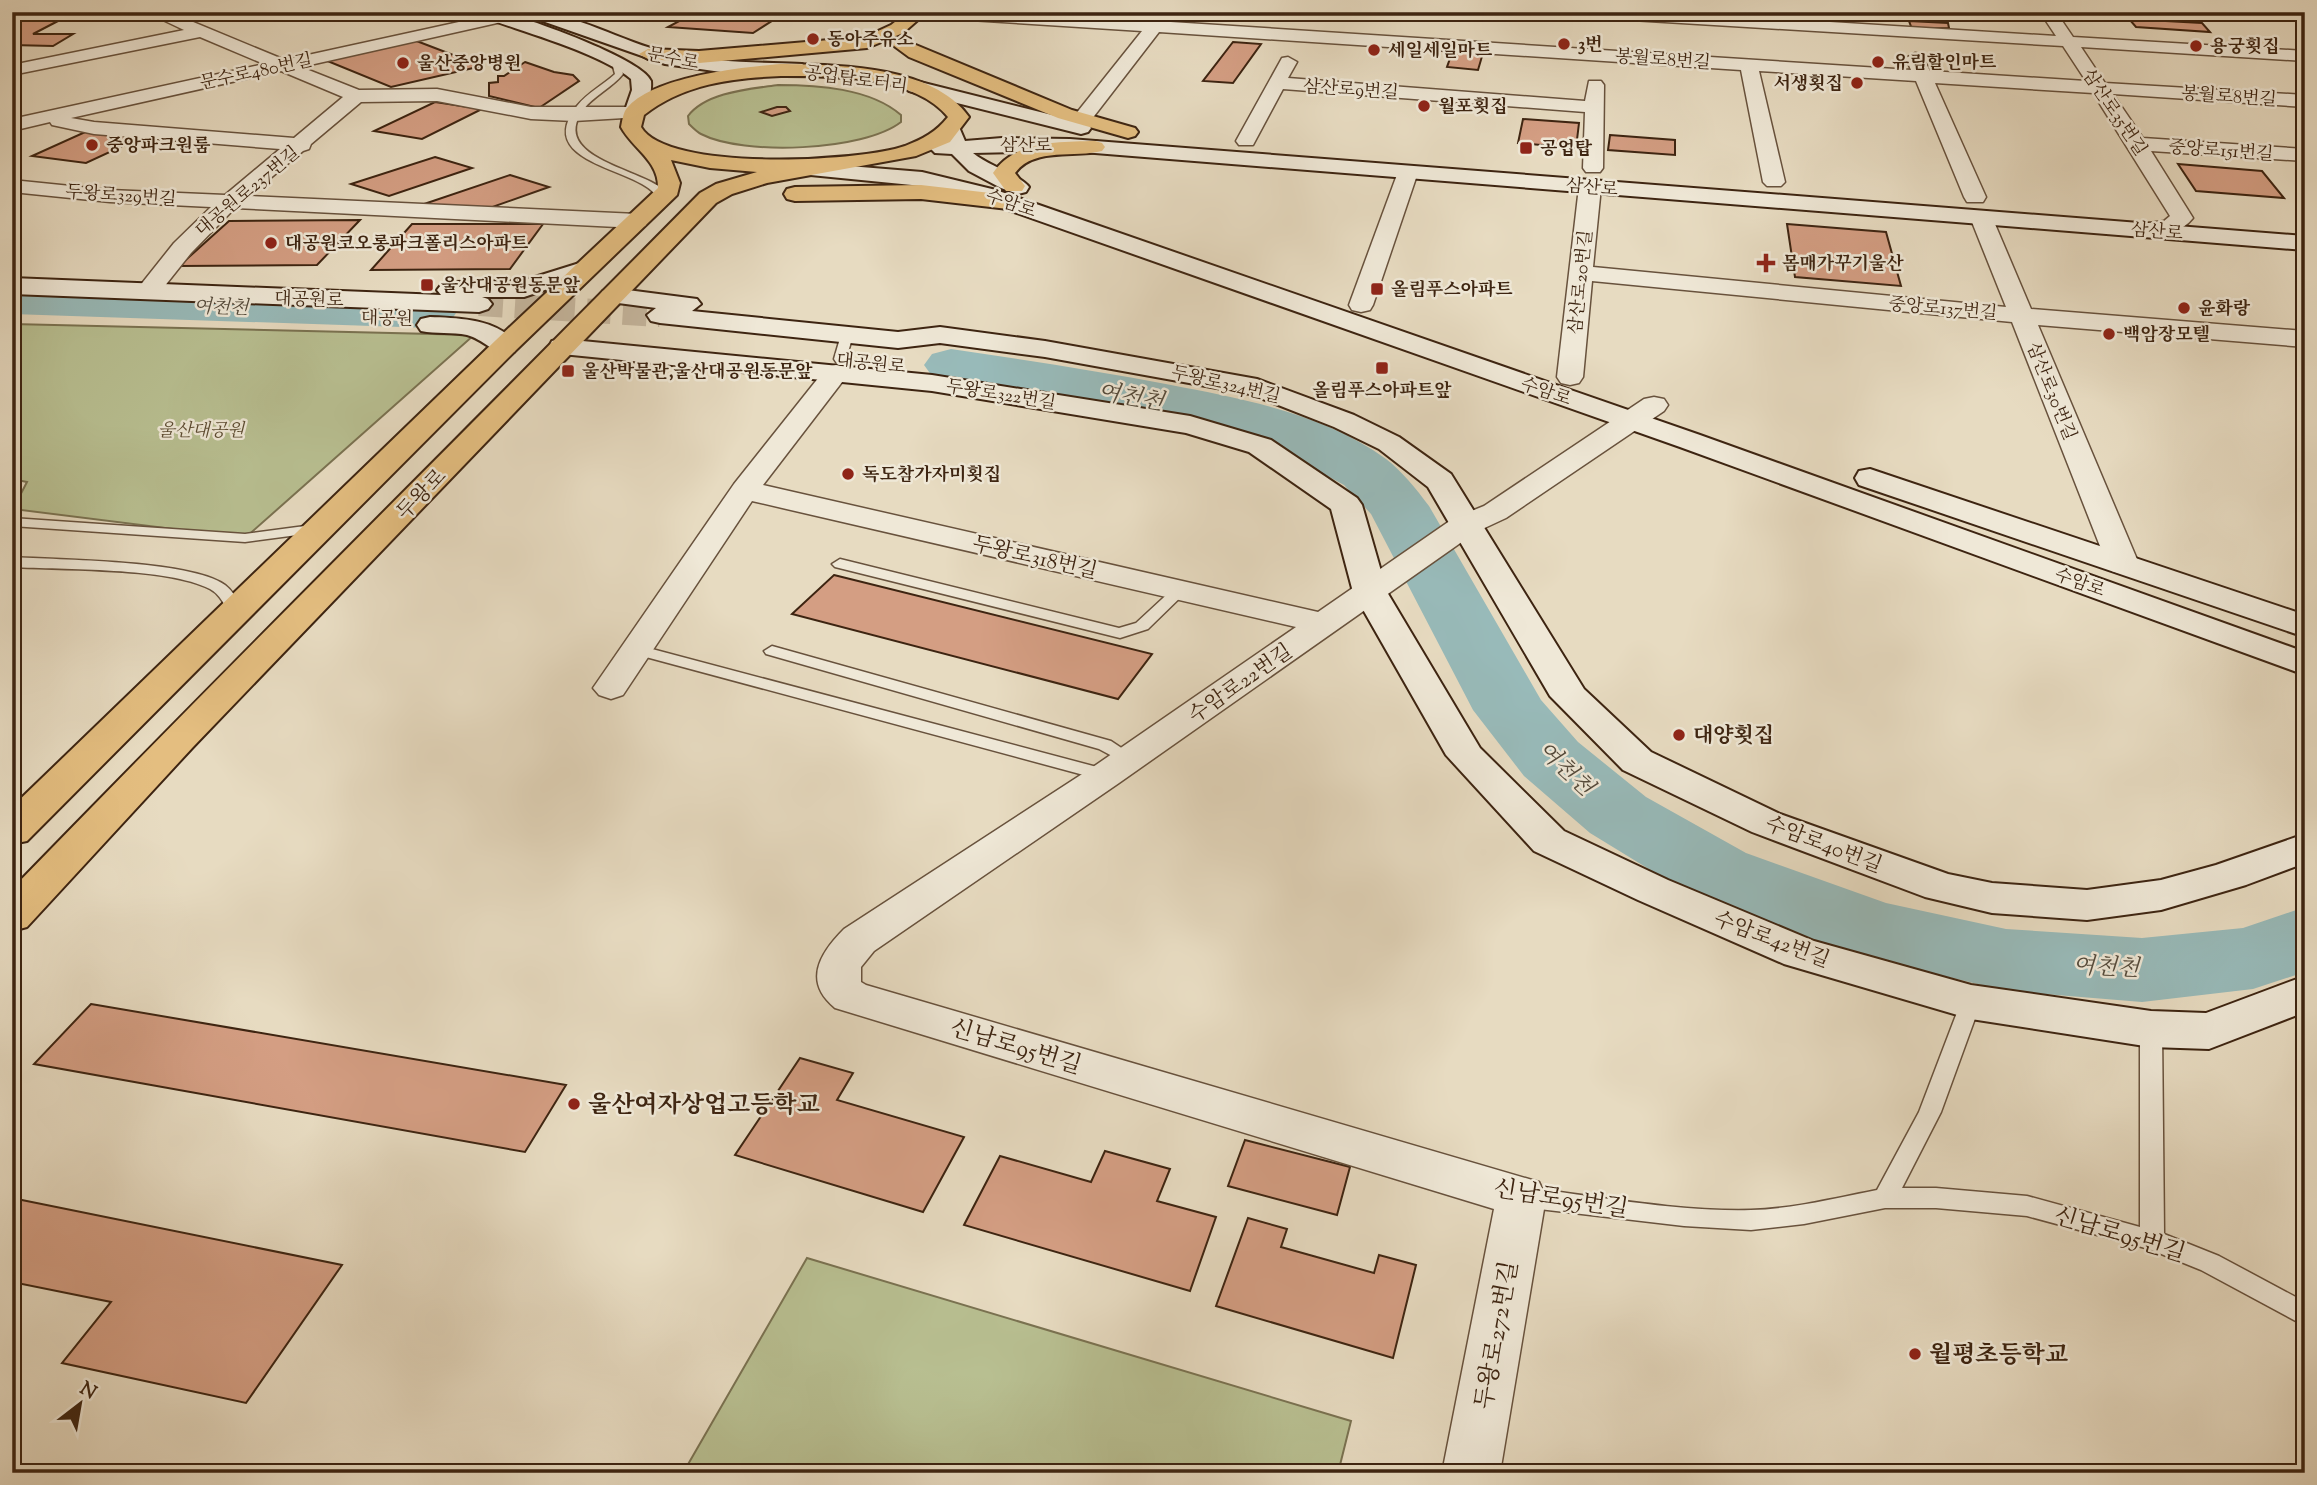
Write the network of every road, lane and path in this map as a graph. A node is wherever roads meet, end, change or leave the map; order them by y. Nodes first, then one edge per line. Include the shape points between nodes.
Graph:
1 (154, 12) edge
2 (534, 12) edge
3 (1895, 12) edge
4 (2048, 12) edge
5 (2296, 12) edge
6 (1590, 13) edge
7 (2305, 13) edge
8 (493, 15) edge
9 (926, 16) edge
10 (1155, 26) junction
11 (1306, 30) junction
12 (200, 32) junction
13 (1904, 32) junction
14 (871, 41) junction
15 (2068, 42) junction
16 (899, 43) junction
17 (1596, 43) junction
18 (648, 54) junction
19 (2305, 56) edge
20 (614, 61) junction
21 (1749, 65) junction
22 (280, 66) junction
23 (773, 68) junction
24 (12, 70) edge
25 (818, 71) junction
26 (749, 73) junction
27 (1922, 76) junction
28 (1276, 83) junction
29 (2099, 88) junction
30 (356, 96) junction
31 (12, 101) edge
32 (947, 101) junction
33 (2305, 101) edge
34 (1595, 107) junction
35 (634, 113) junction
36 (574, 115) junction
37 (44, 118) junction
38 (1081, 120) junction
39 (12, 125) edge
40 (1128, 132) junction
41 (955, 139) junction
42 (1246, 141) junction
43 (644, 143) junction
44 (2137, 144) junction
45 (302, 145) junction
46 (1095, 147) junction
47 (2305, 155) edge
48 (879, 158) junction
49 (775, 166) junction
50 (819, 169) junction
51 (1408, 172) junction
52 (1591, 177) junction
53 (1774, 182) junction
54 (12, 186) edge
55 (1011, 194) junction
56 (662, 197) junction
57 (231, 201) junction
58 (1978, 207) junction
59 (2180, 213) junction
60 (636, 222) junction
61 (2305, 222) edge
62 (677, 229) junction
63 (2140, 230) junction
64 (2305, 243) edge
65 (586, 268) junction
66 (1581, 273) junction
67 (12, 286) edge
68 (147, 292) junction
69 (612, 296) junction
70 (1361, 305) junction
71 (477, 310) junction
72 (660, 315) tunnel mouth
73 (2022, 316) junction
74 (274, 321) dead end
75 (940, 335) junction
76 (638, 337) tunnel mouth
77 (2305, 339) edge
78 (898, 340) joint
79 (505, 346) junction
80 (562, 346) junction
81 (841, 356) junction
82 (1570, 377) junction
83 (1642, 413) junction
84 (744, 490) junction
85 (12, 522) edge
86 (1465, 526) junction
87 (323, 527) junction
88 (12, 562) edge
89 (840, 564) dead end
90 (2123, 564) junction
91 (1180, 590) junction
92 (1370, 592) junction
93 (236, 611) junction
94 (1325, 624) junction
95 (2302, 624) edge
96 (637, 650) junction
97 (772, 651) dead end
98 (2305, 664) edge
99 (611, 688) dead end
100 (1118, 767) junction
101 (12, 831) edge
102 (2305, 848) edge
103 (12, 916) edge
104 (837, 972) joint
105 (2305, 993) edge
106 (1971, 1002) junction
107 (2151, 1029) junction
108 (1521, 1196) junction
109 (1885, 1198) junction
110 (2152, 1240) junction
111 (2305, 1315) edge
112 (1471, 1473) edge

1 - 12 street
2 - 18 main road, 문수로
3 - 13 street, 삼산로30번길
4 - 15 street, 삼산로35번길
5 - 7 street
6 - 13 street
6 - 17 street, 삼산로20번길
8 - 20 main road, 문수로
8 - 22 street, 문수로480번길
9 - 10 street, 봉월로8번길
9 - 14 main road
9 - 16 main road
10 - 11 street, 봉월로8번길
10 - 38 street
11 - 17 street, 봉월로8번길
11 - 28 street, 삼산로9번길
12 - 22 street
12 - 24 street
13 - 15 street
13 - 27 street, 삼산로30번길
14 - 18 main road via 699,57
14 - 23 main road
15 - 19 street
15 - 29 street, 삼산로35번길
16 - 32 main road via 892,48 895,60
16 - 38 main road via 915,54
17 - 21 street, 봉월로8번길
17 - 34 street, 삼산로20번길
18 - 23 main road, 문수로 via 699,64
20 - 35 main road, 문수로 via 640,78
20 - 36 lane via 619,74
21 - 27 street, 봉월로8번길
21 - 53 street
22 - 30 street
22 - 37 street, 문수로480번길
23 - 25 main road, 문수로
23 - 26 main road
25 - 26 main road, 공업탑로터리
25 - 32 main road, 공업탑로터리 via 916,88
26 - 35 main road, 공업탑로터리 via 683,87 652,99
27 - 29 street, 봉월로8번길
27 - 58 street, 삼산로30번길
28 - 34 street, 삼산로9번길
28 - 42 street, 삼산로9번길
29 - 33 street, 봉월로8번길
29 - 44 street, 삼산로35번길
30 - 36 street via 437,95 531,113
30 - 45 street, 대공원로237번길
31 - 37 street
32 - 40 main road, 삼산로 via 1062,125
32 - 41 main road via 959,117
34 - 52 street, 삼산로20번길
35 - 36 street
35 - 43 main road via 631,127
36 - 56 lane via 573,140 581,151 607,168 654,186
37 - 39 street, 문수로480번길
37 - 45 street via 94,128
38 - 40 main road
40 - 42 main road, 삼산로
41 - 46 main road, 삼산로
41 - 48 main road, 삼산로
41 - 55 main road, 수암로 via 970,162
42 - 52 main road, 삼산로
43 - 49 main road via 700,162
43 - 56 main road via 667,173 669,190
44 - 47 street, 중앙로151번길
44 - 59 street, 삼산로35번길
45 - 57 street, 대공원로237번길
46 - 51 main road, 삼산로
46 - 55 main road via 1048,150 1010,163 1004,173
48 - 49 main road
48 - 50 main road, 두왕로
49 - 50 main road, 수암로
50 - 55 main road, 수암로
50 - 62 main road, 두왕로 via 726,188 708,198
51 - 52 main road, 삼산로
51 - 70 street
52 - 53 main road, 삼산로
52 - 58 main road, 삼산로
52 - 66 street, 삼산로20번길
53 - 58 main road, 삼산로
54 - 57 street, 두왕로329번길
55 - 62 main road via 798,194 737,204
55 - 70 main road, 수암로
55 - 83 main road, 수암로
56 - 60 main road
57 - 60 street, 두왕로329번길
57 - 68 street, 대공원로237번길 via 187,243
58 - 59 main road, 삼산로
58 - 63 main road, 삼산로
58 - 73 street, 삼산로30번길
59 - 61 main road, 삼산로
59 - 63 street via 2176,225
60 - 65 main road
62 - 69 main road, 두왕로
63 - 64 main road, 삼산로
65 - 71 main road
65 - 79 main road
66 - 73 street, 중앙로137번길
66 - 82 street, 삼산로20번길
67 - 68 main road, 대공원로
68 - 71 main road, 대공원로
68 - 71 main road, 대공원 via 196,316
69 - 75 main road, 두왕로324번길
69 - 80 main road, 두왕로
70 - 82 main road, 수암로
71 - 74 main road
71 - 79 main road via 489,334
72 - 81 main road, 대공원로
73 - 77 street, 중앙로137번길
73 - 90 street, 삼산로30번길
75 - 78 main road, 두왕로324번길
75 - 86 main road, 두왕로324번길 via 1201,376 1257,387 1302,403 1389,443 1440,481
76 - 81 main road, 대공원로
78 - 81 main road, 대공원로
79 - 87 main road
80 - 81 main road, 두왕로322번길
80 - 103 main road, 두왕로
81 - 84 street
81 - 92 main road, 두왕로322번길 via 974,390 1190,425 1260,446 1346,505
82 - 83 main road, 수암로
83 - 86 street, 수암로22번길 via 1495,512
83 - 90 main road, 수암로
83 - 98 main road, 수암로
84 - 91 street, 두왕로318번길
84 - 96 street
85 - 87 lane via 245,538
86 - 92 street, 수암로22번길
86 - 102 main road, 수암로40번길 via 1569,696 1637,761 1779,828 1940,887 1992,898 2087,905 2161,895
87 - 93 main road
88 - 93 lane via 195,580 219,587
89 - 91 lane via 1120,633 1142,626
90 - 95 main road, 수암로
91 - 94 street, 두왕로318번길
92 - 94 street, 수암로22번길
92 - 106 main road, 수암로42번길 via 1465,755 1549,841 1800,953
93 - 101 main road
94 - 100 street, 수암로22번길
96 - 99 street
96 - 100 lane
97 - 100 lane via 1105,746
100 - 104 street, 수암로22번길 via 859,940 842,956
104 - 108 street, 신남로95번길 via 841,989 851,997
105 - 107 main road, 수암로42번길 via 2209,1031
106 - 107 main road, 수암로42번길
106 - 109 lane via 1930,1112
107 - 110 lane
108 - 109 lane, 신남로95번길 via 1751,1220
108 - 112 street, 두왕로272번길
109 - 110 lane, 신남로95번길 via 2027,1206
110 - 111 lane, 신남로95번길 via 2210,1263

